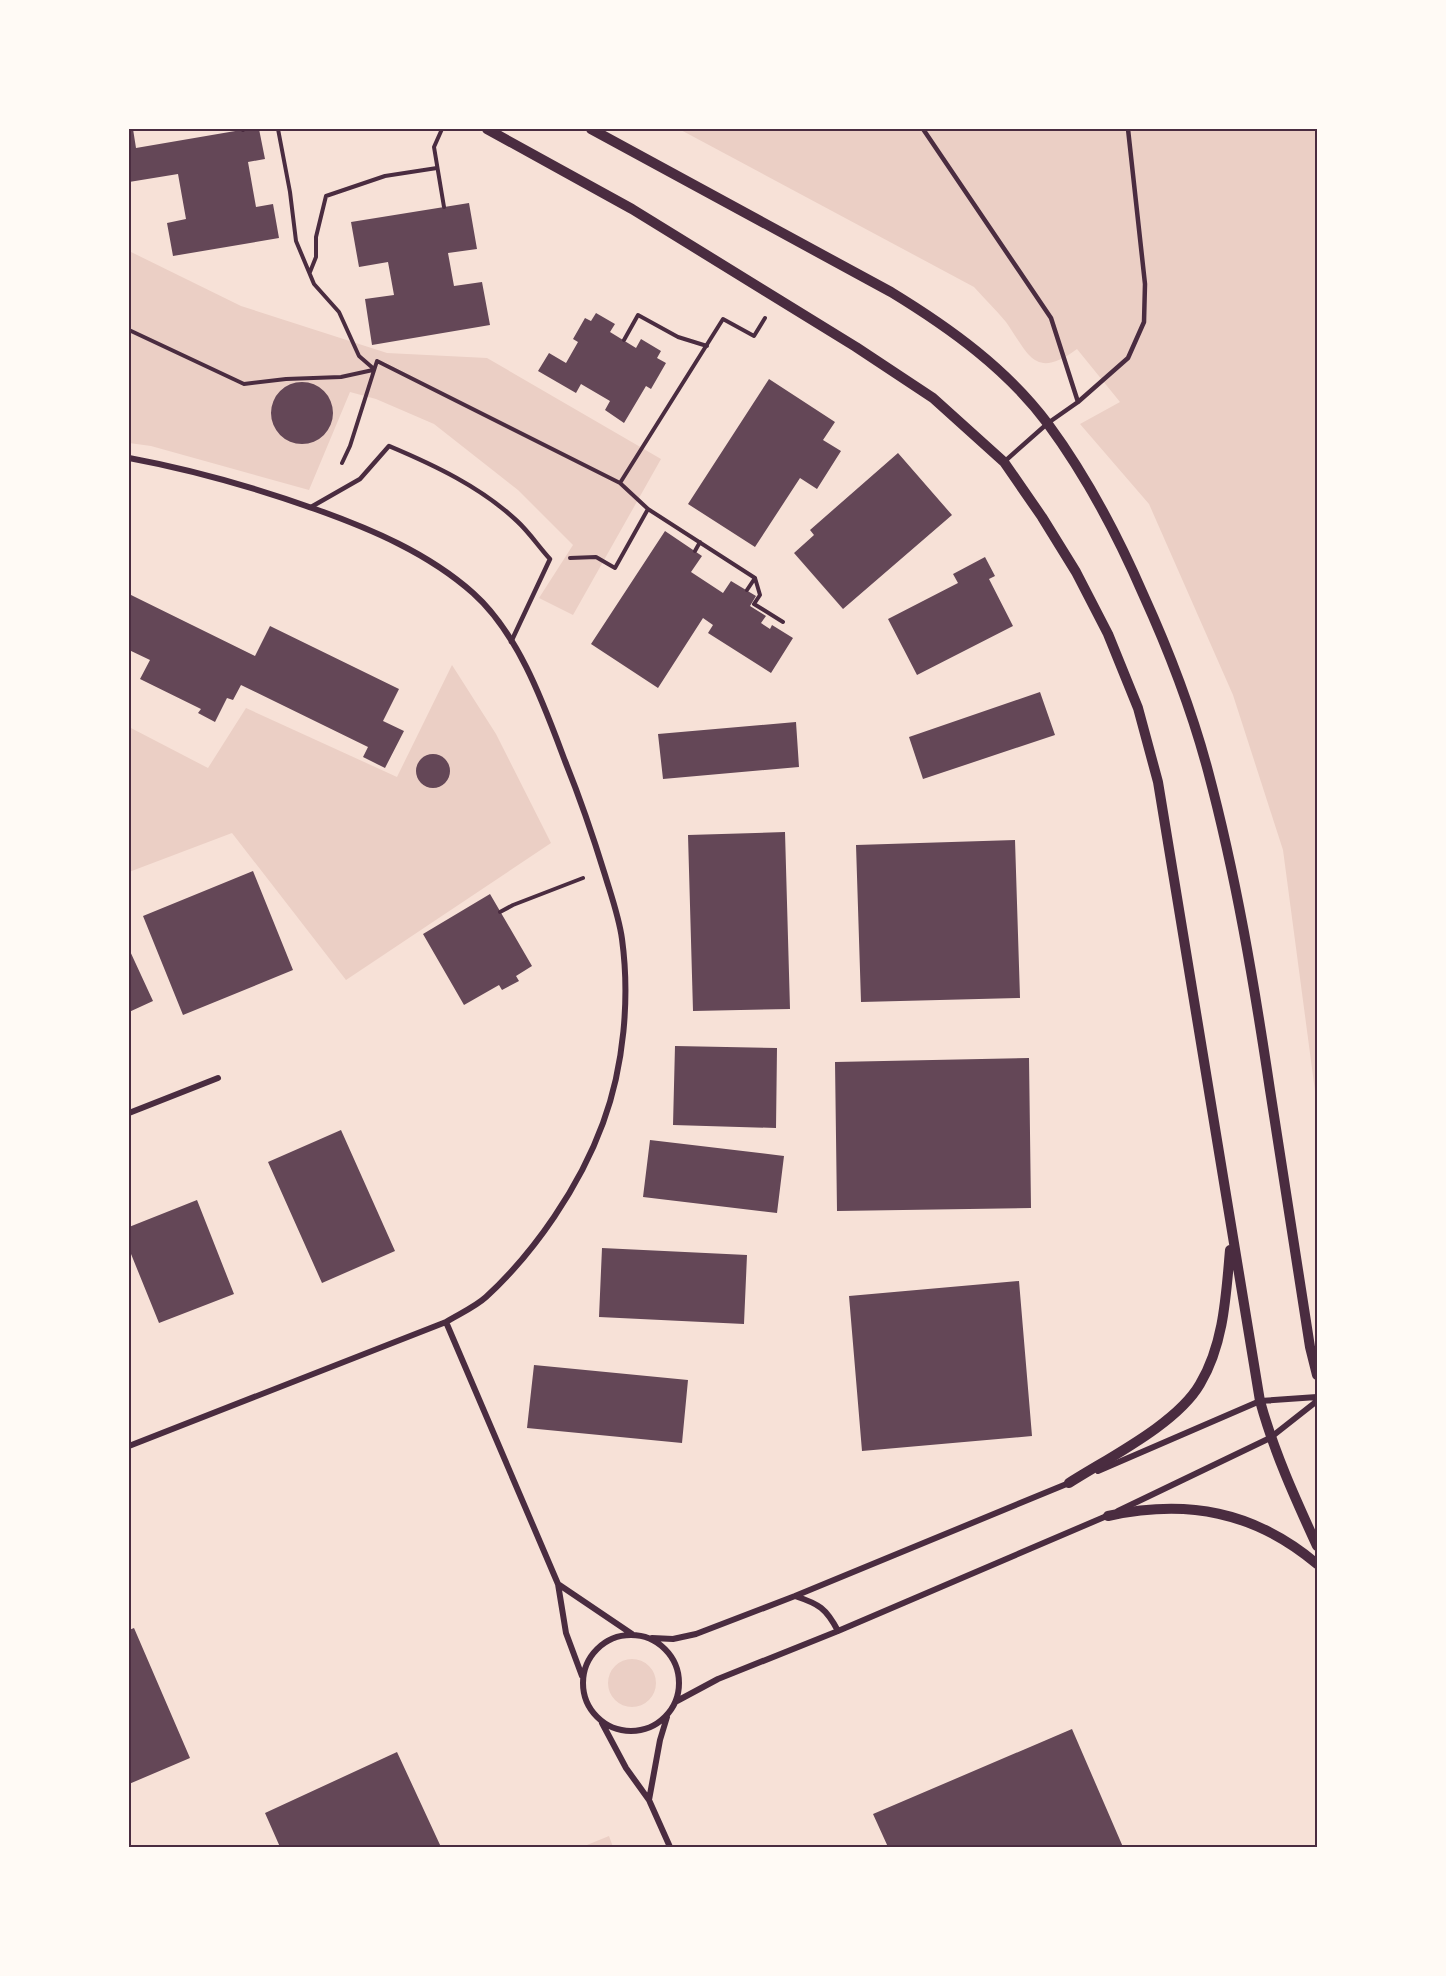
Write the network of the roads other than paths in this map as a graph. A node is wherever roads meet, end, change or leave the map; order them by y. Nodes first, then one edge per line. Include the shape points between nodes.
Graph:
1 (487, 129) edge
2 (591, 129) edge
3 (923, 129) edge
4 (1128, 129) edge
5 (1078, 402) junction
6 (1047, 423) junction
7 (129, 458) edge
8 (1004, 462) junction
9 (311, 507) junction
10 (512, 642) junction
11 (218, 1077) dead end
12 (129, 1113) edge
13 (1232, 1235) junction
14 (446, 1322) junction
15 (1317, 1375) edge
16 (1317, 1399) edge
17 (1260, 1401) junction
18 (1270, 1438) junction
19 (129, 1446) edge
20 (1069, 1483) junction
21 (1108, 1516) junction
22 (1317, 1546) edge
23 (1317, 1564) edge
24 (558, 1584) junction
25 (795, 1596) junction
26 (838, 1630) junction
27 (633, 1634) junction
28 (652, 1638) junction
29 (582, 1676) junction
30 (677, 1701) junction
31 (667, 1717) junction
32 (602, 1722) junction
33 (649, 1800) junction
34 (670, 1847) edge

1 - 8 street via 632,209 866,353 933,398
2 - 6 street via 934,318 1007,378
3 - 5 lane via 1051,318
4 - 5 lane via 1145,284 1144,322 1128,358
5 - 6 lane
6 - 8 lane
6 - 15 street via 1093,491 1124,551 1183,690 1208,771 1255,988
7 - 9 street via 232,480
8 - 13 street via 1076,572 1103,624 1150,745 1173,860
9 - 10 street via 387,538 456,578 496,617
9 - 10 lane via 360,479 390,446 475,490 517,521 550,559
10 - 14 street via 550,720 583,806 622,938 622,1046 603,1124 556,1214 526,1255 484,1299
11 - 12 street
13 - 17 street
13 - 20 street via 1218,1342 1200,1385 1152,1430
14 - 19 street
14 - 24 street
16 - 17 street
16 - 18 street
17 - 18 street
17 - 20 street
18 - 21 street
18 - 22 street
20 - 25 street
21 - 23 street via 1168,1508 1209,1511 1259,1527
21 - 26 street
24 - 27 street
24 - 29 street via 566,1633
25 - 26 street via 818,1604
25 - 28 street via 696,1634
26 - 30 street via 718,1679
27 - 28 street
27 - 29 street via 612,1638 597,1649
28 - 30 street via 667,1649 676,1664 680,1681
29 - 32 street via 584,1695 591,1711
30 - 31 street
31 - 32 street via 634,1732 617,1730
31 - 33 street
32 - 33 street via 626,1768
33 - 34 street

